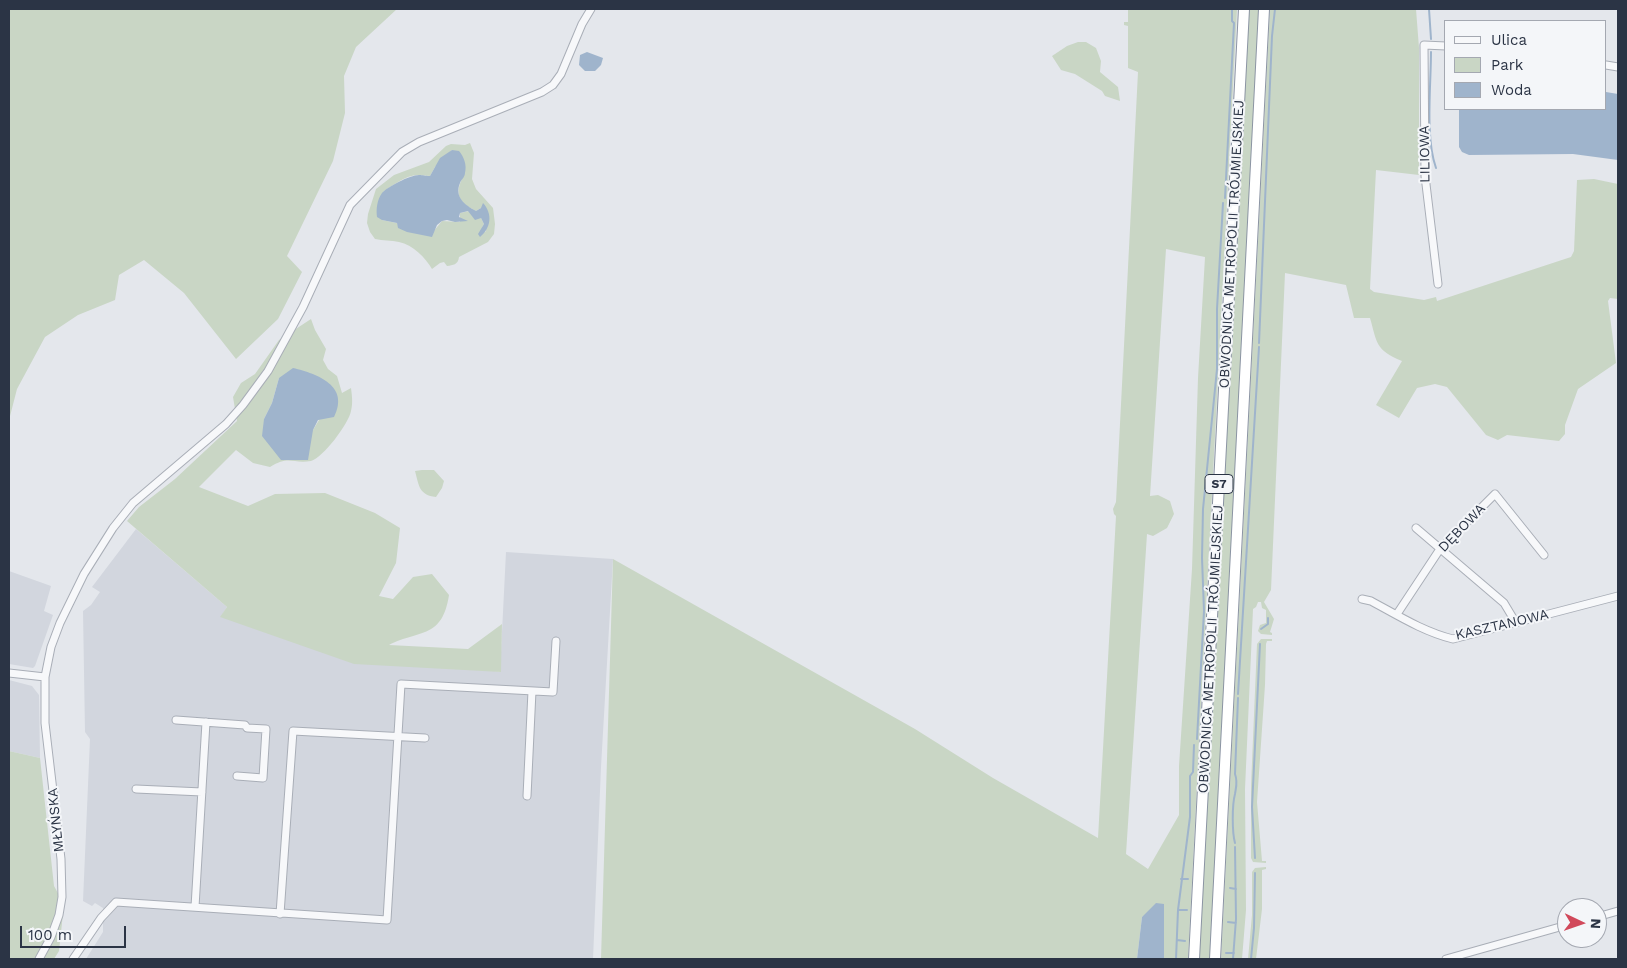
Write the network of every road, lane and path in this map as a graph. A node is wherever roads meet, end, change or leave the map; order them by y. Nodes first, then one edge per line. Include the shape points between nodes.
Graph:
1 (591, 9) edge
2 (1244, 9) edge
3 (1264, 9) edge
4 (1444, 46) edge
5 (1438, 284) dead end
6 (1416, 528) dead end
7 (1440, 549) junction
8 (1544, 555) dead end
9 (1618, 596) edge
10 (1362, 600) dead end
11 (1397, 614) junction
12 (1516, 623) junction
13 (556, 642) dead end
14 (9, 673) edge
15 (45, 677) junction
16 (532, 691) junction
17 (176, 720) dead end
18 (206, 722) junction
19 (398, 737) junction
20 (425, 738) dead end
21 (237, 776) dead end
22 (136, 789) dead end
23 (202, 792) junction
24 (527, 796) dead end
25 (195, 907) junction
26 (280, 914) junction
27 (1557, 928) edge
28 (39, 959) edge
29 (73, 959) edge
30 (1194, 959) edge
31 (1215, 959) edge
32 (1446, 959) edge

1 - 15 street, MŁYŃSKA via 553,85 418,142 402,152 350,205 303,308 268,371 243,405 226,424 133,503 112,528 60,623
2 - 30 highway, OBWODNICA METROPOLII TRÓJMIEJSKIEJ / S7
3 - 31 highway, OBWODNICA METROPOLII TRÓJMIEJSKIEJ / S7
4 - 5 street, LILIOWA via 1424,45 1425,176
6 - 7 street
7 - 8 street, DĘBOWA via 1495,494
7 - 11 street, DĘBOWA
7 - 12 street via 1504,603
9 - 12 street, KASZTANOWA
10 - 11 street, KASZTANOWA
11 - 12 street, KASZTANOWA via 1440,636 1453,638
13 - 16 street via 553,692
14 - 15 street
15 - 28 street, MŁYŃSKA via 45,722 62,897 51,937
16 - 19 street via 401,684
16 - 24 street
17 - 18 street
18 - 21 street via 266,729 263,778
18 - 23 street
19 - 20 street
19 - 26 street via 293,731
19 - 26 street via 387,920
22 - 23 street
23 - 25 street
25 - 26 street
25 - 29 street via 116,902
27 - 32 street

